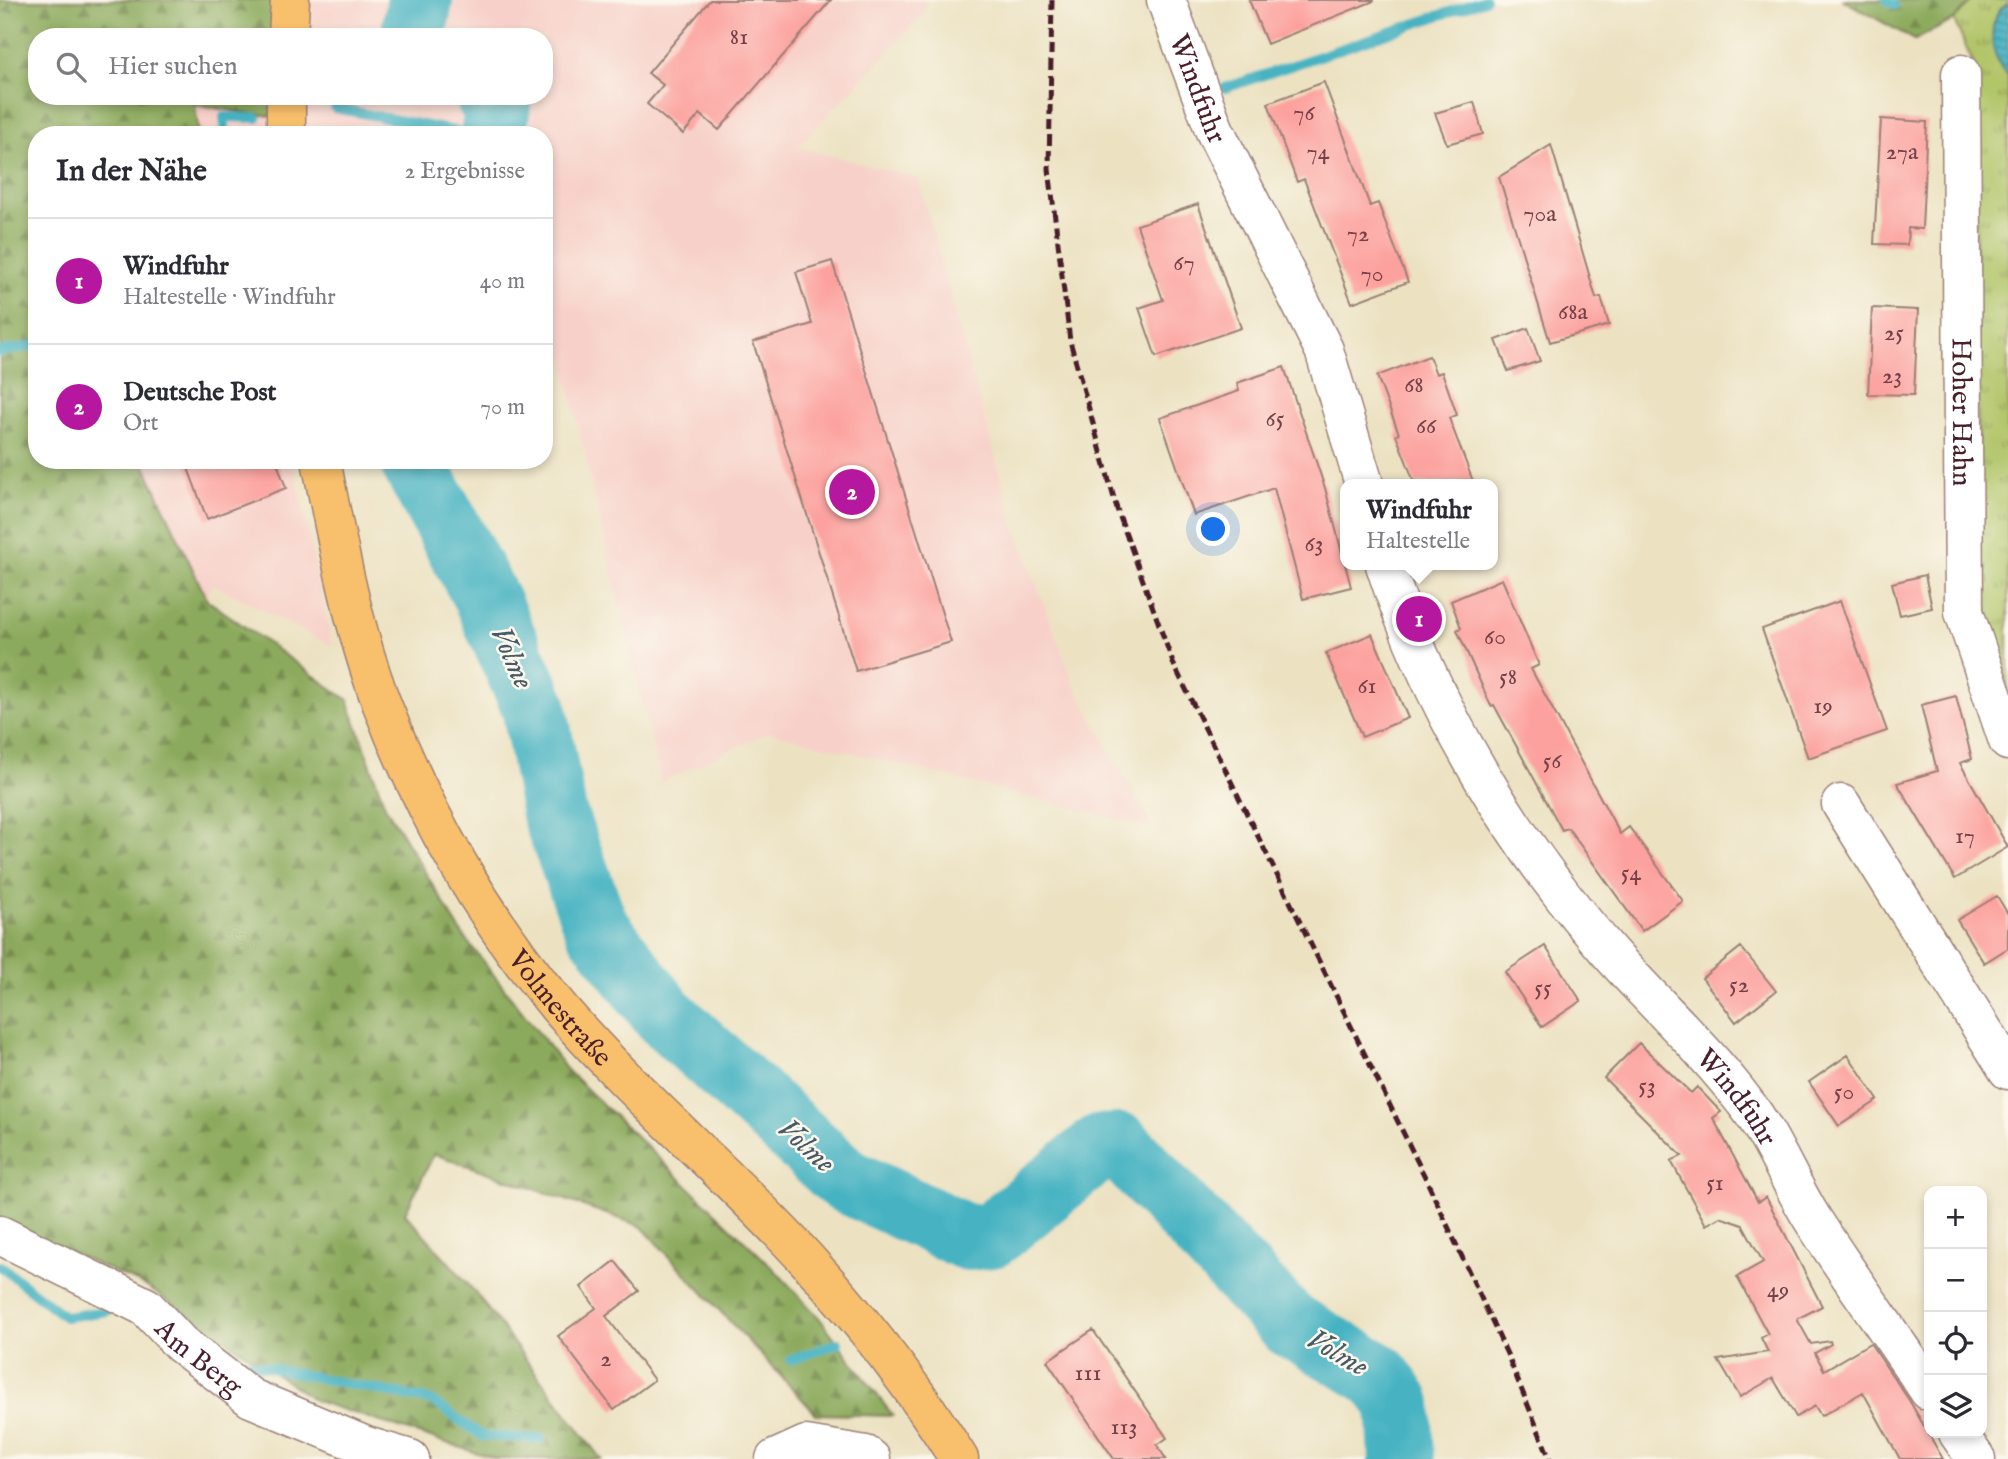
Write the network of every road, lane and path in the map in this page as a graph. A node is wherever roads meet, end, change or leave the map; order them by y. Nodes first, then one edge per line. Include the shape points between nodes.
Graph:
1 (290, 0) edge
2 (1166, 0) edge
3 (288, 28) edge
4 (1961, 74) dead end
5 (286, 105) edge
6 (286, 126) edge
7 (323, 469) edge
8 (1363, 479) edge
9 (1387, 570) edge
10 (2008, 741) edge
11 (1840, 804) dead end
12 (2008, 1070) edge
13 (0, 1235) edge
14 (1924, 1384) edge
15 (1961, 1438) edge
16 (410, 1459) edge
17 (775, 1459) edge
18 (871, 1459) edge
19 (959, 1459) edge
20 (1976, 1459) edge

1 - 3 main road
2 - 8 street, Windfuhr via 1214,129 1324,350
4 - 10 street, Hoher Hahn via 1964,612
5 - 6 main road
7 - 19 main road, Volmestraße via 355,614 381,701 454,859 561,1009 807,1260 888,1355
9 - 14 street, Windfuhr via 1430,681 1480,774 1540,864 1607,950 1745,1101 1812,1218
11 - 12 street
13 - 16 street, Am Berg via 146,1307 181,1343 251,1398 366,1446
15 - 20 street
17 - 18 street via 806,1445

